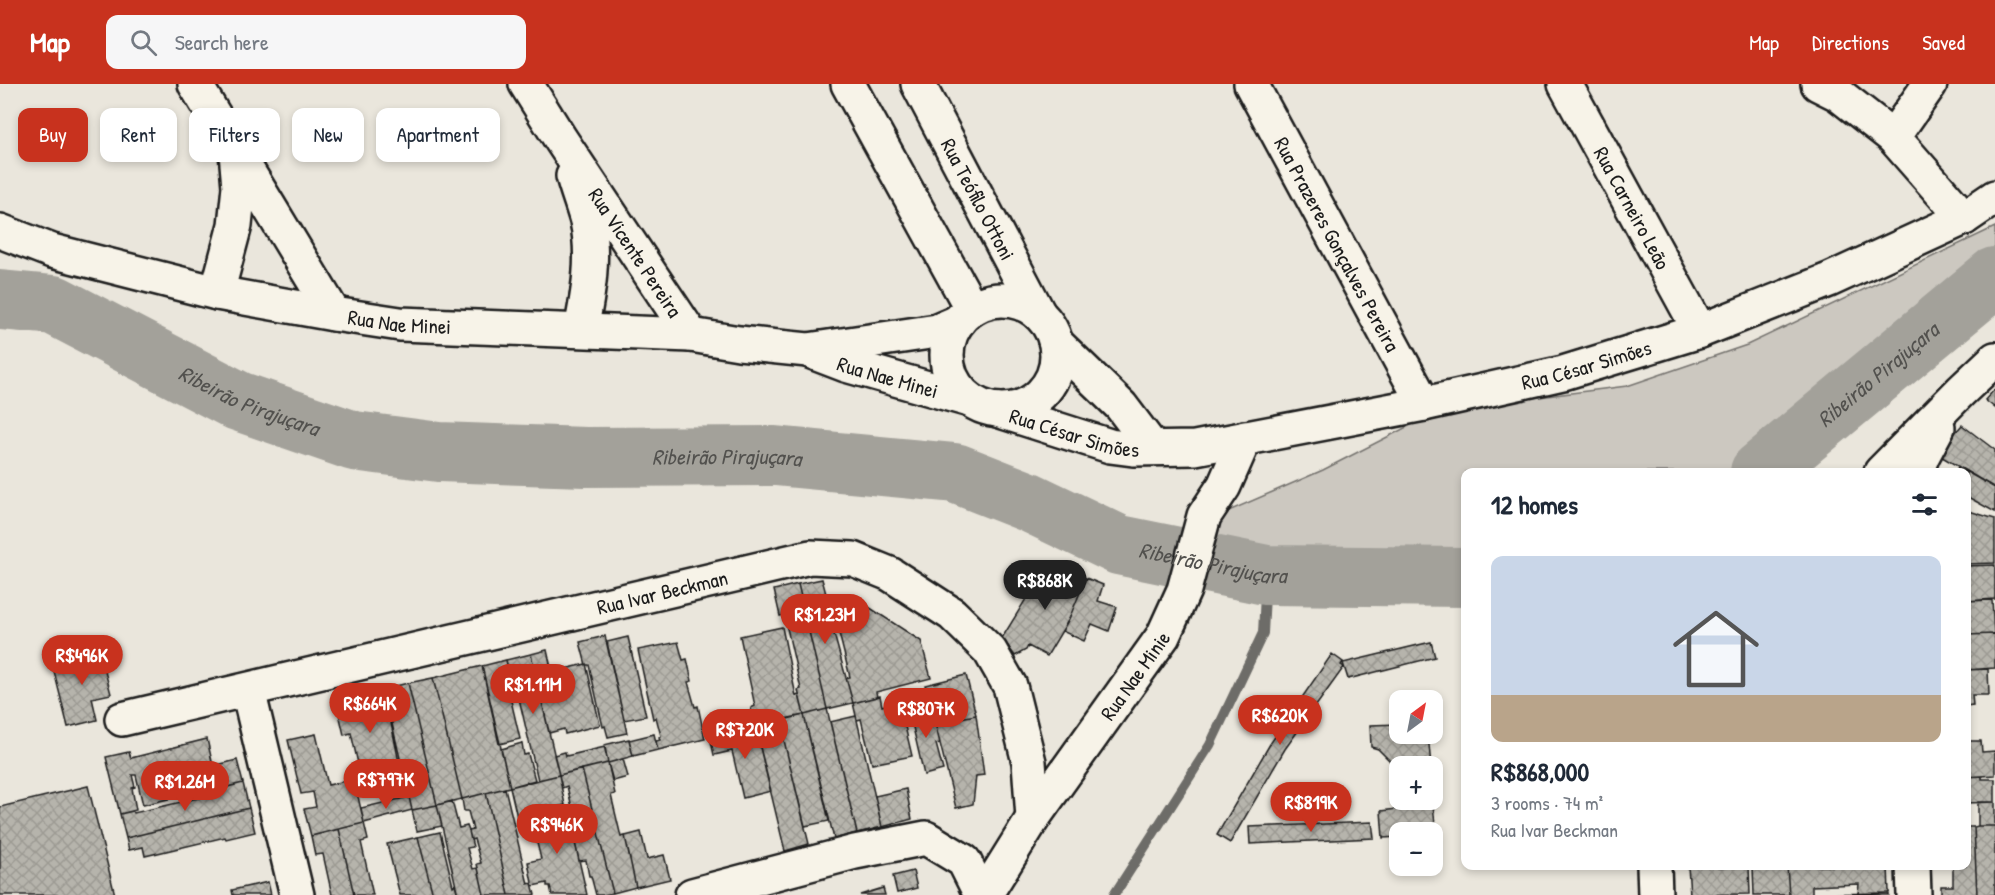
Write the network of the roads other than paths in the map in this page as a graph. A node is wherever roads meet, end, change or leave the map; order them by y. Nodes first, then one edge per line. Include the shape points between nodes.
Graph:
1 (195, 84) edge
2 (526, 84) edge
3 (848, 84) edge
4 (918, 84) edge
5 (1251, 84) edge
6 (1565, 84) edge
7 (1818, 84) edge
8 (1929, 84) edge
9 (210, 108) edge
10 (1893, 137) junction
11 (561, 140) junction
12 (236, 162) edge
13 (243, 162) edge
14 (1995, 197) edge
15 (1964, 218) junction
16 (0, 231) edge
17 (217, 293) junction
18 (1039, 314) junction
19 (334, 315) junction
20 (965, 315) junction
21 (581, 330) junction
22 (1700, 331) junction
23 (691, 335) junction
24 (1056, 343) junction
25 (808, 350) junction
26 (1995, 359) edge
27 (1961, 391) junction
28 (1424, 404) junction
29 (983, 405) junction
30 (1245, 438) junction
31 (1152, 447) junction
32 (1195, 448) junction
33 (1885, 468) edge
34 (1918, 468) edge
35 (1203, 519) junction
36 (248, 690) junction
37 (122, 719) dead end
38 (1033, 818) junction
39 (1654, 870) edge
40 (1913, 870) edge
41 (297, 895) edge
42 (692, 895) edge
43 (983, 895) edge
44 (1655, 895) edge
45 (1914, 895) edge

1 - 9 street
2 - 11 street, Rua Vicente Pereira
3 - 20 street
4 - 18 street, Rua Teófilo Ottoni
5 - 28 street, Rua Prazeres Gonçalves Pereira
6 - 22 street, Rua Carneiro Leão
7 - 10 street via 1838,94
8 - 10 street
10 - 15 street
11 - 21 street, Rua Vicente Pereira via 587,223 589,290
11 - 23 street, Rua Vicente Pereira
12 - 17 street via 239,187 235,225
13 - 19 street
14 - 15 street, Rua César Simões
15 - 22 street, Rua César Simões via 1829,280
16 - 17 street, Rua Nae Minei via 52,251
17 - 19 street, Rua Nae Minei
18 - 20 street via 1024,304 1007,300 990,301
18 - 24 street
19 - 21 street, Rua Nae Minei via 400,324
20 - 25 street, Rua Nae Minei via 937,331
20 - 29 street via 950,337 949,372 957,387
21 - 23 street, Rua Nae Minei
22 - 28 street, Rua César Simões via 1563,373
23 - 25 street, Rua Nae Minei
24 - 29 street via 1058,360 1044,392 1015,410
24 - 31 street, Rua César Simões via 1121,406
25 - 29 street, Rua Nae Minei
26 - 27 street
27 - 33 street
27 - 34 street via 1943,416
28 - 30 street, Rua César Simões
29 - 31 street, Rua César Simões via 1110,446
30 - 32 street, Rua César Simões
30 - 35 street, Rua Nae Minie via 1224,486
31 - 32 street, Rua César Simões
32 - 35 street, Rua Nae Minie via 1202,472
35 - 38 street, Rua Nae Minie via 1184,590 1163,636
36 - 37 street, Rua Ivar Beckman
36 - 38 street, Rua Ivar Beckman via 810,557 852,559 890,574 952,614 990,651 1010,686 1029,762
36 - 41 street
38 - 43 street
39 - 44 street
40 - 45 street
42 - 43 street via 855,852 926,838 964,861

